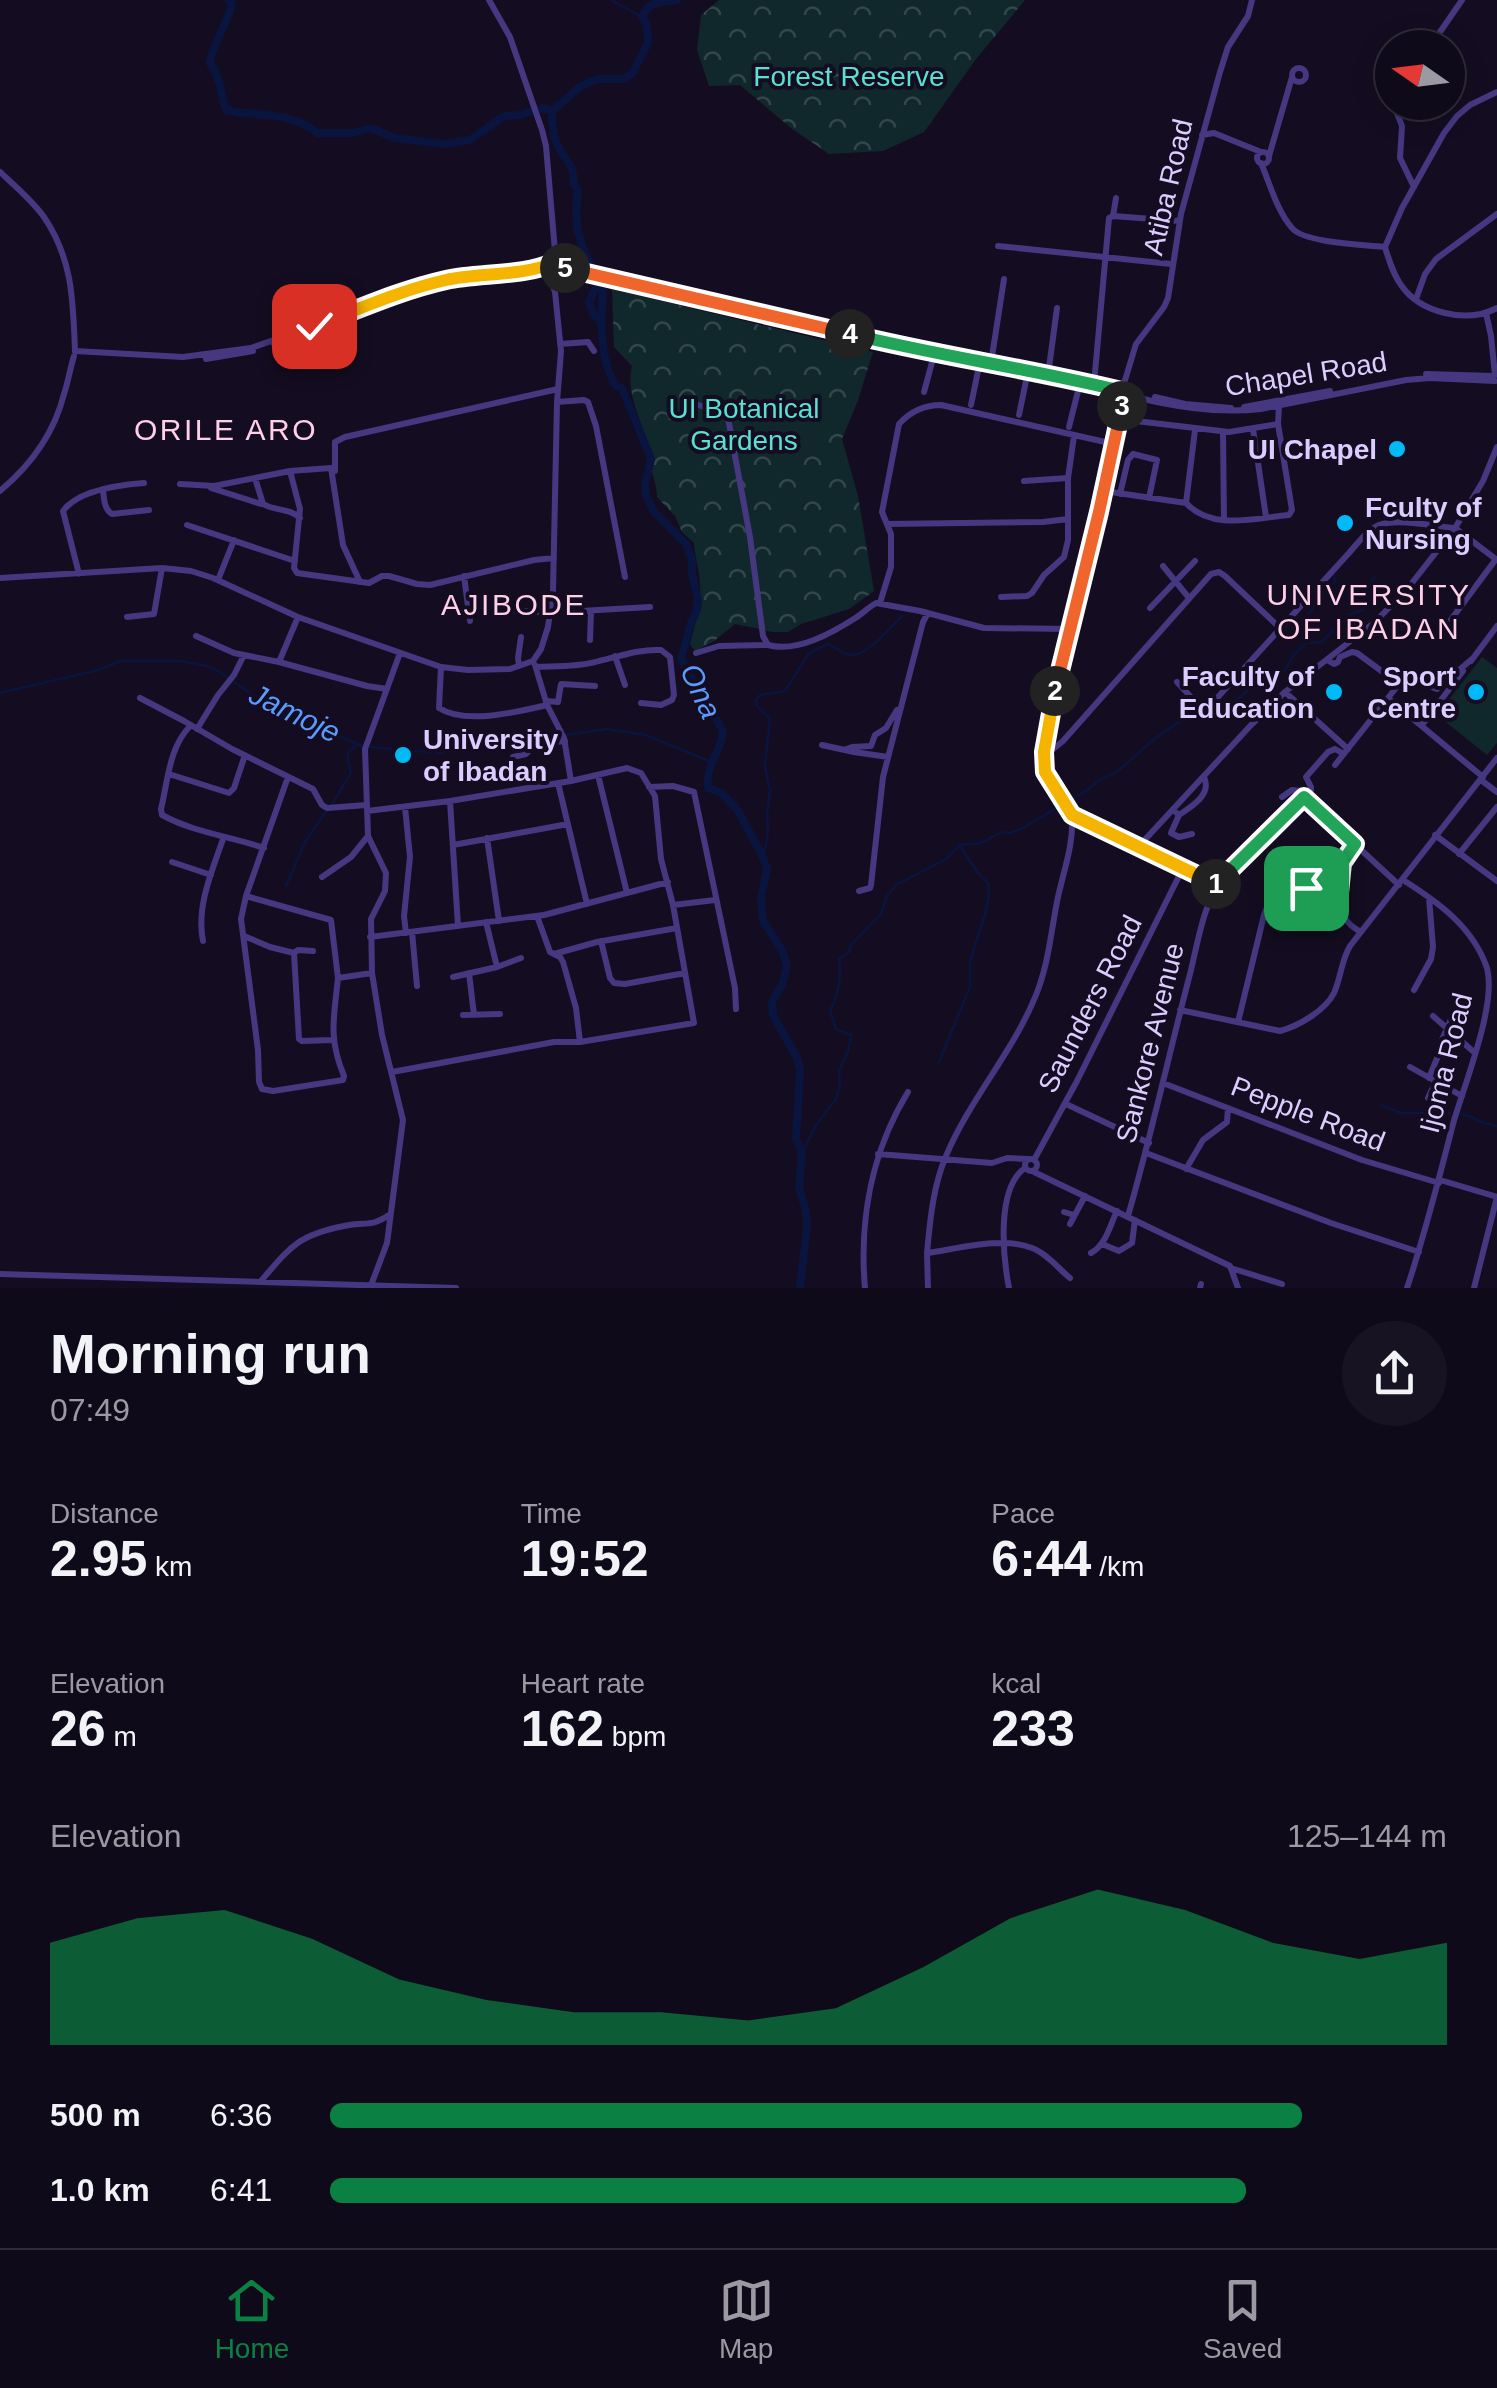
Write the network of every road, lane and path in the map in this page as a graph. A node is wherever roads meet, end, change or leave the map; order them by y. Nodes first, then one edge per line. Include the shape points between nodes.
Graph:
1 (487, 0) edge
2 (1252, 0) edge
3 (1462, 0) edge
4 (1441, 30) edge
5 (1292, 77) dead end
6 (1497, 92) edge
7 (1400, 120) edge
8 (1206, 124) junction
9 (1214, 133) junction
10 (1202, 134) junction
11 (1263, 157) junction
12 (0, 172) edge
13 (1415, 188) junction
14 (1116, 198) dead end
15 (1497, 214) edge
16 (1114, 216) junction
17 (1179, 221) junction
18 (998, 246) dead end
19 (1385, 247) junction
20 (1103, 257) junction
21 (1171, 264) junction
22 (553, 269) junction
23 (1004, 280) dead end
24 (1416, 299) junction
25 (1057, 308) dead end
26 (1497, 308) edge
27 (1486, 314) junction
28 (560, 344) junction
29 (594, 351) dead end
30 (73, 353) junction
31 (934, 356) junction
32 (991, 363) junction
33 (979, 366) junction
34 (1048, 374) junction
35 (1496, 375) edge
36 (1026, 376) junction
37 (1094, 384) junction
38 (1080, 388) junction
39 (558, 390) junction
40 (924, 392) dead end
41 (1123, 393) junction
42 (557, 402) junction
43 (689, 402) dead end
44 (1279, 403) junction
45 (971, 405) dead end
46 (1019, 415) dead end
47 (1119, 419) junction
48 (1278, 424) junction
49 (1068, 427) dead end
50 (1253, 429) junction
51 (1195, 430) junction
52 (1224, 432) junction
53 (1074, 436) junction
54 (1114, 444) junction
55 (1497, 446) edge
56 (333, 468) junction
57 (290, 471) junction
58 (256, 478) junction
59 (1068, 478) junction
60 (1024, 480) dead end
61 (144, 483) dead end
62 (180, 484) dead end
63 (208, 486) junction
64 (104, 490) junction
65 (0, 491) edge
66 (1104, 491) junction
67 (1120, 494) junction
68 (1149, 498) junction
69 (1186, 503) junction
70 (262, 504) junction
71 (149, 510) dead end
72 (1266, 517) junction
73 (300, 518) junction
74 (1068, 519) junction
75 (1224, 520) junction
76 (887, 524) junction
77 (187, 525) dead end
78 (1455, 528) junction
79 (234, 540) junction
80 (554, 558) junction
81 (1497, 559) edge
82 (296, 560) junction
83 (1195, 561) dead end
84 (1163, 566) dead end
85 (162, 568) junction
86 (78, 574) junction
87 (464, 576) junction
88 (625, 576) dead end
89 (0, 578) edge
90 (218, 580) junction
91 (1176, 580) junction
92 (360, 582) junction
93 (1002, 596) dead end
94 (1189, 598) junction
95 (880, 603) junction
96 (498, 608) dead end
97 (650, 608) dead end
98 (1150, 608) dead end
99 (591, 610) junction
100 (550, 611) junction
101 (928, 613) junction
102 (127, 617) dead end
103 (298, 617) junction
104 (470, 621) dead end
105 (1497, 626) edge
106 (1280, 628) junction
107 (1070, 629) junction
108 (196, 636) dead end
109 (522, 637) dead end
110 (1438, 637) dead end
111 (590, 640) dead end
112 (768, 644) junction
113 (400, 654) junction
114 (696, 654) dead end
115 (244, 655) junction
116 (1338, 655) junction
117 (615, 656) junction
118 (1472, 659) junction
119 (280, 662) junction
120 (534, 664) junction
121 (519, 666) junction
122 (441, 667) junction
123 (1176, 682) dead end
124 (1399, 684) junction
125 (625, 685) dead end
126 (595, 686) dead end
127 (387, 689) junction
128 (1284, 692) junction
129 (140, 698) dead end
130 (1389, 698) junction
131 (547, 703) junction
132 (641, 703) dead end
133 (902, 703) junction
134 (1048, 724) junction
135 (1422, 726) junction
136 (194, 727) junction
137 (1047, 734) junction
138 (1063, 740) junction
139 (565, 741) junction
140 (822, 745) dead end
141 (844, 750) junction
142 (1044, 752) junction
143 (1346, 752) junction
144 (245, 755) junction
145 (513, 757) dead end
146 (888, 757) junction
147 (1497, 758) edge
148 (1335, 765) dead end
149 (1045, 772) junction
150 (169, 774) junction
151 (598, 775) junction
152 (288, 777) junction
153 (1482, 778) junction
154 (572, 781) junction
155 (558, 783) junction
156 (649, 786) junction
157 (1497, 792) edge
158 (1306, 795) junction
159 (1282, 797) dead end
160 (450, 801) junction
161 (405, 806) junction
162 (1497, 807) edge
163 (366, 808) junction
164 (1176, 812) junction
165 (1072, 815) junction
166 (1084, 822) junction
167 (568, 824) junction
168 (1073, 832) junction
169 (1192, 834) dead end
170 (368, 836) junction
171 (1434, 836) junction
172 (224, 838) junction
173 (487, 838) junction
174 (1355, 844) junction
175 (453, 845) junction
176 (1139, 846) junction
177 (264, 848) junction
178 (1459, 854) junction
179 (172, 862) dead end
180 (1184, 868) junction
181 (211, 875) junction
182 (322, 877) dead end
183 (1497, 881) edge
184 (668, 882) junction
185 (1401, 883) junction
186 (1218, 884) junction
187 (859, 890) dead end
188 (627, 893) junction
189 (246, 896) junction
190 (1429, 897) junction
191 (715, 900) junction
192 (1338, 903) junction
193 (587, 904) junction
194 (674, 905) junction
195 (538, 916) junction
196 (499, 921) junction
197 (486, 922) junction
198 (458, 926) junction
199 (678, 928) junction
200 (409, 932) junction
201 (1362, 932) junction
202 (243, 935) junction
203 (370, 936) junction
204 (202, 941) dead end
205 (601, 941) junction
206 (313, 950) dead end
207 (294, 953) junction
208 (552, 954) junction
209 (521, 958) dead end
210 (498, 967) junction
211 (372, 973) junction
212 (685, 973) junction
213 (469, 974) junction
214 (454, 977) dead end
215 (338, 978) junction
216 (417, 986) dead end
217 (1414, 990) dead end
218 (1456, 1008) dead end
219 (736, 1009) dead end
220 (1180, 1010) junction
221 (463, 1014) dead end
222 (500, 1014) dead end
223 (474, 1015) junction
224 (1433, 1016) dead end
225 (1238, 1022) junction
226 (1446, 1029) junction
227 (332, 1040) junction
228 (580, 1042) junction
229 (1476, 1054) junction
230 (1410, 1067) dead end
231 (392, 1072) junction
232 (1432, 1080) junction
233 (1163, 1083) junction
234 (908, 1092) dead end
235 (1462, 1096) junction
236 (1428, 1098) dead end
237 (1066, 1104) junction
238 (1228, 1108) junction
239 (1149, 1143) junction
240 (1146, 1153) junction
241 (878, 1154) junction
242 (944, 1159) junction
243 (1028, 1163) junction
244 (1186, 1169) junction
245 (1440, 1181) junction
246 (1085, 1196) junction
247 (1497, 1197) edge
248 (1117, 1210) junction
249 (1064, 1212) dead end
250 (389, 1214) junction
251 (1074, 1215) junction
252 (1132, 1218) junction
253 (1070, 1224) dead end
254 (1004, 1243) junction
255 (1102, 1244) junction
256 (1419, 1252) junction
257 (1091, 1253) dead end
258 (927, 1254) junction
259 (1232, 1268) junction
260 (50, 1276) junction
261 (3, 1277) edge
262 (124, 1278) junction
263 (1070, 1278) dead end
264 (260, 1282) junction
265 (180, 1284) edge
266 (227, 1284) edge
267 (1282, 1284) dead end
268 (371, 1287) edge
269 (51, 1288) edge
270 (119, 1288) edge
271 (412, 1288) edge
272 (456, 1288) edge
273 (865, 1288) edge
274 (928, 1288) edge
275 (1009, 1288) edge
276 (1238, 1288) edge
277 (1408, 1288) edge
278 (1474, 1288) edge

1 - 22 street via 546,146
2 - 8 street, Atiba Road via 1224,58
3 - 4 street
5 - 11 street
6 - 13 street via 1457,116
7 - 13 street via 1400,158
8 - 9 street
8 - 10 street, Atiba Road
9 - 10 street
9 - 11 street
10 - 17 street, Atiba Road
11 - 19 street via 1266,176 1298,234
12 - 30 street via 42,214 64,256
13 - 19 street
14 - 16 street
15 - 24 street via 1436,258
16 - 17 street
16 - 20 street via 1108,218
17 - 21 street, Atiba Road
18 - 20 street
19 - 24 street via 1401,286
20 - 21 street
20 - 37 street
21 - 41 street, Atiba Road via 1164,306 1136,344
22 - 28 street
22 - 30 street via 442,280 250,348 182,357
22 - 31 street
23 - 32 street
24 - 27 street via 1449,314
25 - 34 street
26 - 27 street
27 - 35 street
28 - 29 street via 588,342
28 - 39 street
30 - 65 street via 54,424
31 - 32 street
31 - 33 street
31 - 40 street
32 - 34 street
33 - 36 street
33 - 45 street
34 - 37 street
35 - 44 street, Chapel Road via 1406,376
36 - 38 street
36 - 46 street
37 - 41 street
38 - 41 street
38 - 49 street
39 - 42 street
39 - 56 street via 344,438 335,442
41 - 44 street, Chapel Road via 1211,407
41 - 47 street
42 - 80 street
42 - 88 street via 588,402
43 - 112 street via 728,418
44 - 48 street
47 - 51 street
47 - 54 street
48 - 50 street
48 - 72 street via 1292,510
50 - 52 street
50 - 72 street
51 - 52 street
51 - 69 street
52 - 75 street
53 - 54 street
53 - 59 street
53 - 76 street via 941,404 918,409 899,424 882,512
54 - 66 street
55 - 78 street
56 - 57 street
56 - 92 street via 342,545
57 - 58 street
57 - 73 street
58 - 63 street
58 - 70 street
59 - 60 street
59 - 74 street
61 - 64 street
62 - 63 street
63 - 70 street
64 - 71 street via 112,514
64 - 86 street via 70,501 63,511
66 - 67 street
66 - 107 street
67 - 68 street
67 - 68 street via 1134,454 1157,460
68 - 69 street
69 - 75 street via 1208,519
70 - 73 street
72 - 75 street
73 - 82 street
74 - 76 street
74 - 93 street via 1064,556 1032,594
76 - 95 street via 891,568
77 - 79 street
78 - 81 street
78 - 106 street via 1376,527
78 - 116 street via 1388,610
79 - 82 street
79 - 90 street
80 - 87 street
80 - 100 street
81 - 110 street
82 - 92 street via 300,574
83 - 91 street
84 - 91 street
85 - 86 street
85 - 90 street
85 - 102 street via 154,614
86 - 89 street
87 - 92 street via 430,585 389,576
87 - 104 street
90 - 103 street
91 - 94 street
91 - 98 street
94 - 106 street via 1219,572
94 - 138 street
95 - 101 street
95 - 112 street via 809,641 783,648
96 - 100 street
97 - 99 street
99 - 100 street
99 - 111 street
100 - 120 street
101 - 107 street via 984,628
101 - 133 street
103 - 113 street
103 - 119 street
105 - 118 street
106 - 123 street via 1205,710
107 - 134 street
108 - 115 street
109 - 121 street
112 - 114 street
113 - 122 street
113 - 127 street
115 - 119 street
115 - 136 street
116 - 124 street via 1357,653
116 - 128 street
117 - 120 street
117 - 125 street
117 - 132 street via 655,650 670,658 672,700
118 - 124 street via 1437,689
118 - 135 street
119 - 127 street
120 - 121 street
120 - 131 street
121 - 122 street
122 - 131 street via 438,708 448,714 510,714
124 - 130 street
126 - 131 street via 561,684 558,702
127 - 163 street via 364,751
128 - 143 street
128 - 164 street
129 - 136 street
130 - 135 street
130 - 143 street
131 - 139 street
133 - 141 street via 870,746
133 - 146 street
134 - 137 street
134 - 149 street
135 - 153 street
136 - 144 street
136 - 150 street via 176,743
137 - 138 street
137 - 142 street
138 - 142 street
139 - 145 street via 536,744
139 - 154 street
140 - 141 street
141 - 146 street
142 - 149 street
143 - 148 street
143 - 158 street, Sankore Avenue via 1328,752 1306,777 1312,787
144 - 150 street via 229,793
144 - 152 street
146 - 187 street via 871,886
147 - 153 street
149 - 165 street
150 - 172 street via 162,815
151 - 154 street
151 - 156 street via 632,768
151 - 188 street
152 - 163 street via 313,790 327,808
152 - 177 street
153 - 157 street
153 - 171 street
154 - 155 street
155 - 160 street
155 - 167 street
156 - 184 street
156 - 191 street via 694,792
158 - 159 street via 1292,790
158 - 174 street, Ijoma Road
158 - 186 street, Sankore Avenue
160 - 161 street
160 - 175 street
161 - 163 street
161 - 200 street
162 - 178 street
163 - 170 street
164 - 169 street via 1171,833
164 - 176 street
165 - 166 street
165 - 168 street
166 - 168 street
166 - 176 street
167 - 173 street
167 - 193 street
168 - 242 street via 1035,998
170 - 182 street via 352,857
170 - 203 street via 386,882
171 - 178 street
171 - 185 street
172 - 177 street
172 - 181 street
173 - 175 street
173 - 196 street
174 - 185 street, Ijoma Road
174 - 192 street via 1342,863
175 - 198 street
176 - 180 street
177 - 189 street
178 - 183 street
179 - 181 street
180 - 186 street
180 - 237 street, Saunders Road
181 - 204 street
184 - 188 street
184 - 194 street
185 - 190 street, Ijoma Road
185 - 201 street
186 - 220 street, Sankore Avenue
188 - 193 street
189 - 202 street
189 - 215 street via 331,920
190 - 217 street via 1434,948
190 - 229 street, Ijoma Road via 1472,937 1488,972 1490,995
191 - 194 street
191 - 219 street
192 - 201 street via 1349,925
192 - 225 street via 1306,888 1272,898
193 - 195 street
194 - 199 street
195 - 196 street
195 - 208 street
196 - 197 street
197 - 198 street
197 - 210 street
198 - 200 street
199 - 205 street
199 - 212 street
200 - 203 street
200 - 216 street
201 - 225 street via 1323,1006 1280,1031
202 - 207 street
202 - 227 street via 261,1088 341,1082
203 - 211 street
205 - 208 street
205 - 212 street via 614,983
206 - 207 street
207 - 227 street via 299,1039
208 - 228 street via 563,962
209 - 210 street
210 - 213 street
211 - 215 street
211 - 231 street
212 - 228 street via 693,1024
213 - 214 street
213 - 223 street
215 - 227 street
218 - 226 street
220 - 225 street
220 - 233 street, Sankore Avenue
221 - 223 street
222 - 223 street
224 - 226 street
226 - 229 street
226 - 232 street
228 - 231 street
229 - 235 street, Ijoma Road
230 - 232 street
231 - 250 street via 403,1120
232 - 235 street
232 - 236 street
233 - 238 street, Pepple Road
233 - 239 street, Sankore Avenue
234 - 241 street
235 - 245 street, Ijoma Road
237 - 239 street
237 - 243 street, Saunders Road
238 - 244 street via 1227,1122 1202,1140
238 - 245 street, Pepple Road via 1362,1160
239 - 240 street, Sankore Avenue
240 - 244 street
240 - 252 street, Sankore Avenue
241 - 242 street
241 - 273 street via 864,1232
242 - 243 street
242 - 258 street
243 - 246 street
243 - 254 street, Saunders Road via 1010,1190
244 - 256 street
245 - 247 street, Pepple Road
245 - 256 street, Ijoma Road
246 - 248 street
246 - 251 street
247 - 278 street
248 - 252 street
248 - 255 street
249 - 251 street
250 - 264 street via 374,1224 311,1233
250 - 268 street
251 - 253 street
252 - 255 street via 1132,1243 1120,1251
252 - 259 street
254 - 258 street
254 - 263 street via 1032,1248
254 - 275 street, Saunders Road
255 - 257 street
256 - 277 street, Ijoma Road
258 - 274 street
259 - 267 street
259 - 276 street
260 - 261 street
260 - 262 street
260 - 269 street
262 - 265 street
262 - 270 street
264 - 266 street
264 - 268 street
265 - 266 street
268 - 271 street
271 - 272 street

